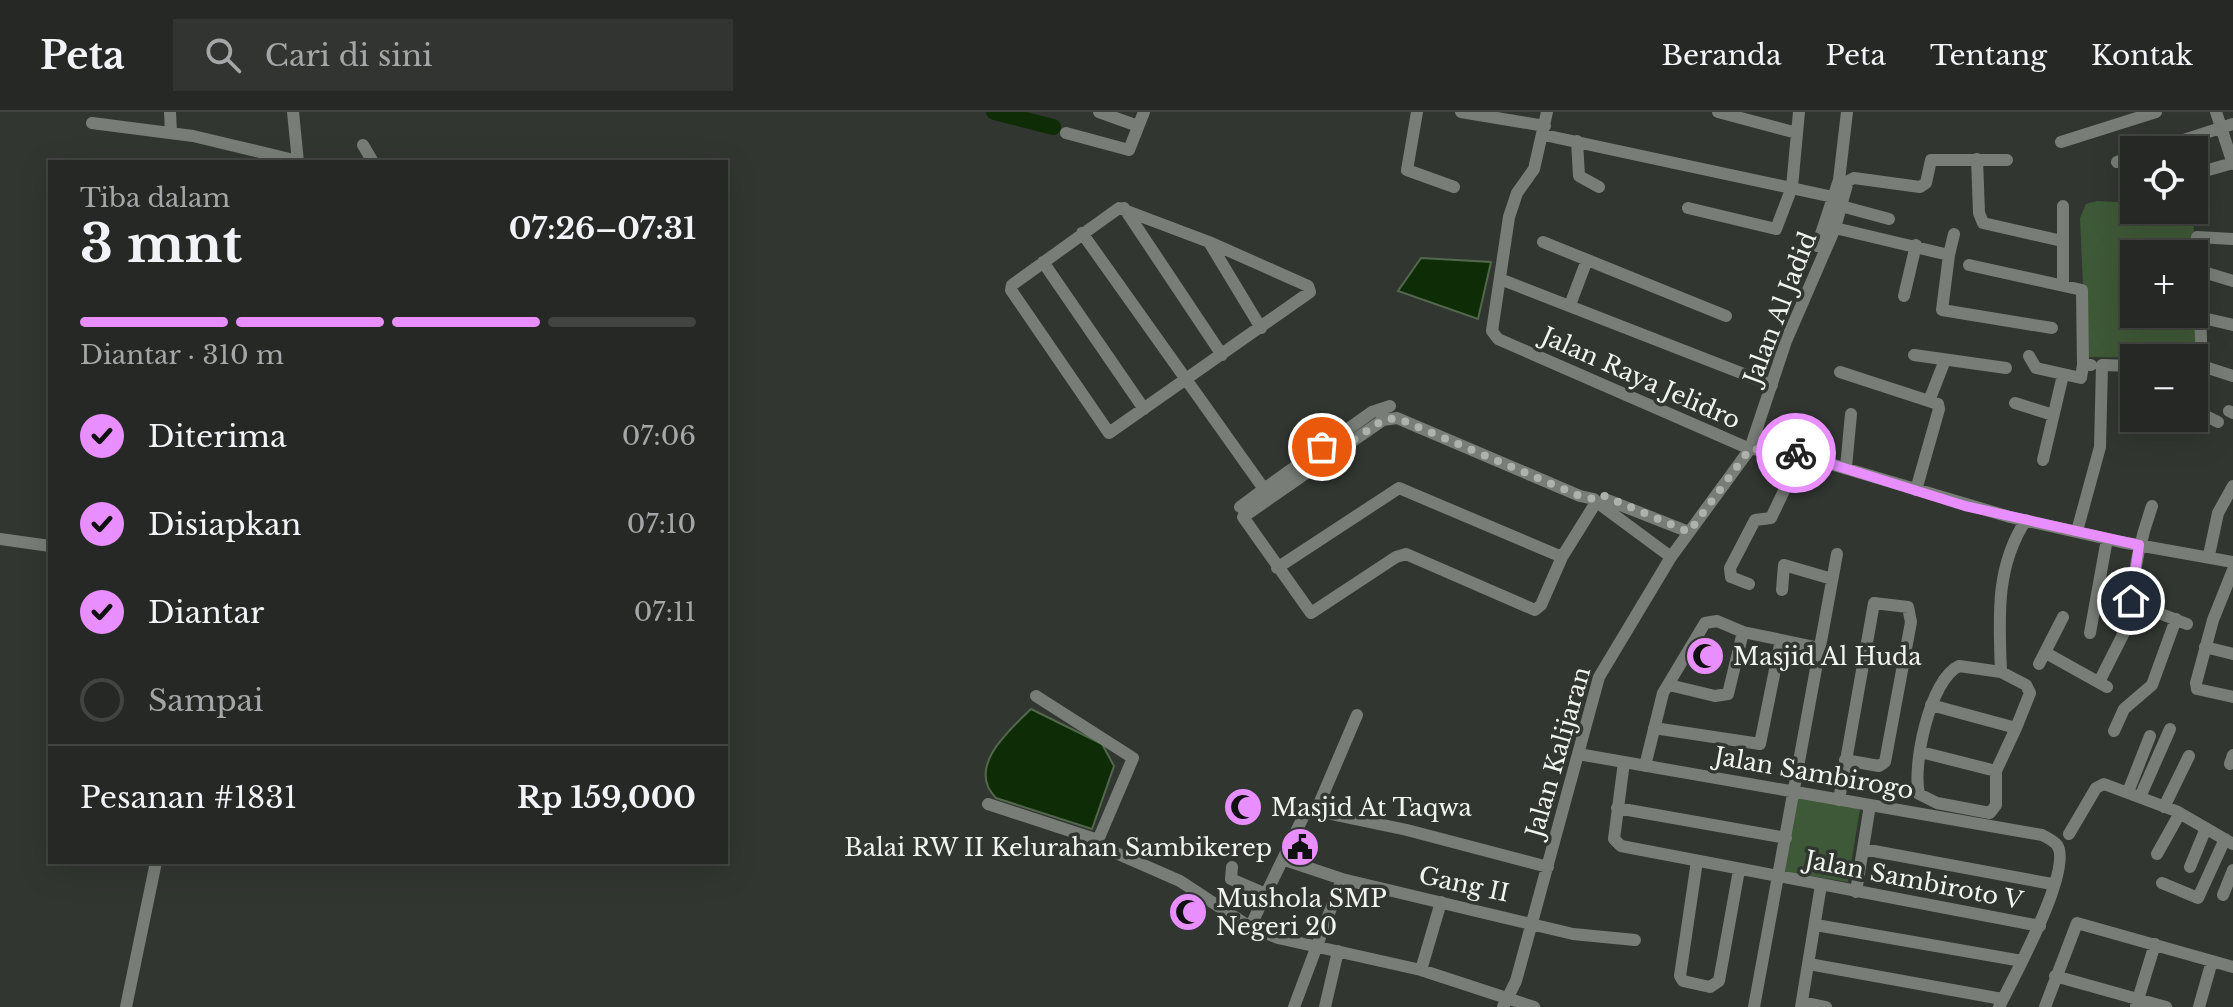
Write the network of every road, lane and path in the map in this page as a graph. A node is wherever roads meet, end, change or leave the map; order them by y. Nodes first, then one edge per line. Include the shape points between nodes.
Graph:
1 (170, 112) edge
2 (293, 112) edge
3 (1099, 112) edge
4 (1144, 112) edge
5 (1417, 112) edge
6 (1461, 112) edge
7 (1547, 112) edge
8 (1718, 112) edge
9 (1799, 112) edge
10 (1847, 112) edge
11 (2156, 112) edge
12 (2216, 112) edge
13 (92, 123) dead end
14 (1138, 126) junction
15 (2227, 126) edge
16 (1544, 130) junction
17 (171, 133) junction
18 (1066, 133) dead end
19 (1797, 133) junction
20 (2196, 136) edge
21 (1577, 141) junction
22 (2061, 142) dead end
23 (363, 145) dead end
24 (1977, 159) junction
25 (293, 160) edge
26 (298, 160) edge
27 (372, 160) edge
28 (2007, 160) dead end
29 (2120, 161) edge
30 (2117, 162) dead end
31 (2233, 163) edge
32 (2208, 170) edge
33 (1454, 187) dead end
34 (1599, 187) dead end
35 (1792, 187) junction
36 (1837, 201) junction
37 (2063, 206) dead end
38 (1124, 208) junction
39 (1688, 208) dead end
40 (1889, 219) dead end
41 (1835, 228) junction
42 (1082, 233) junction
43 (1954, 234) dead end
44 (2233, 239) edge
45 (2197, 240) edge
46 (2062, 241) junction
47 (1209, 242) junction
48 (1543, 242) dead end
49 (1916, 245) junction
50 (1817, 246) dead end
51 (1949, 255) junction
52 (1587, 260) junction
53 (1043, 262) junction
54 (1969, 265) dead end
55 (2208, 273) edge
56 (1500, 279) junction
57 (2233, 281) edge
58 (2063, 284) junction
59 (1904, 296) dead end
60 (1570, 305) junction
61 (1726, 316) dead end
62 (2208, 319) edge
63 (2233, 325) edge
64 (1261, 328) junction
65 (2052, 328) dead end
66 (1222, 355) junction
67 (1914, 355) dead end
68 (2029, 356) dead end
69 (1945, 360) junction
70 (2083, 365) junction
71 (2102, 365) junction
72 (2120, 366) edge
73 (2006, 368) dead end
74 (2208, 369) edge
75 (1840, 372) dead end
76 (2063, 375) junction
77 (2233, 376) edge
78 (1186, 381) junction
79 (1772, 385) junction
80 (1929, 401) junction
81 (2015, 403) dead end
82 (1390, 406) dead end
83 (1144, 409) junction
84 (1851, 414) dead end
85 (2053, 415) junction
86 (2208, 417) edge
87 (2218, 422) dead end
88 (1750, 449) junction
89 (1326, 452) junction
90 (1801, 455) junction
91 (2043, 460) dead end
92 (1846, 467) junction
93 (2233, 486) edge
94 (1264, 489) junction
95 (1916, 490) junction
96 (1599, 502) junction
97 (2152, 506) dead end
98 (1240, 507) dead end
99 (2026, 520) junction
100 (2077, 531) junction
101 (1689, 532) junction
102 (0, 539) edge
103 (2107, 539) junction
104 (2139, 545) junction
105 (48, 546) edge
106 (1837, 554) dead end
107 (2209, 555) junction
108 (1562, 557) junction
109 (1671, 557) junction
110 (2232, 561) edge
111 (1277, 568) junction
112 (1832, 579) junction
113 (1749, 584) dead end
114 (1782, 590) dead end
115 (2138, 605) junction
116 (2063, 617) dead end
117 (1743, 632) junction
118 (2090, 633) dead end
119 (1781, 640) junction
120 (2205, 647) junction
121 (1820, 648) junction
122 (2233, 654) edge
123 (2001, 672) junction
124 (1669, 685) junction
125 (1036, 696) dead end
126 (2233, 697) edge
127 (1931, 705) junction
128 (1357, 715) dead end
129 (1654, 728) junction
130 (2016, 728) junction
131 (2170, 729) dead end
132 (2114, 731) dead end
133 (2150, 736) dead end
134 (1921, 752) junction
135 (1578, 754) junction
136 (2189, 756) dead end
137 (1845, 760) junction
138 (1624, 762) junction
139 (1645, 766) junction
140 (1996, 771) junction
141 (1795, 792) junction
142 (2134, 795) junction
143 (1839, 800) junction
144 (988, 804) dead end
145 (1870, 805) junction
146 (2164, 807) junction
147 (1617, 808) junction
148 (1316, 811) junction
149 (2180, 813) junction
150 (2206, 828) junction
151 (2069, 834) dead end
152 (1786, 838) junction
153 (1098, 840) junction
154 (2229, 841) edge
155 (1863, 849) junction
156 (2157, 854) dead end
157 (1285, 860) junction
158 (1697, 861) junction
159 (156, 864) edge
160 (1232, 867) dead end
161 (1548, 867) junction
162 (2190, 867) dead end
163 (1739, 870) junction
164 (2233, 870) edge
165 (1779, 877) junction
166 (1342, 879) junction
167 (2162, 883) dead end
168 (2052, 884) junction
169 (1821, 885) junction
170 (1856, 892) junction
171 (1268, 895) junction
172 (2223, 895) dead end
173 (1441, 902) junction
174 (1532, 922) junction
175 (1816, 925) junction
176 (2040, 926) junction
177 (1250, 927) junction
178 (1635, 940) dead end
179 (2155, 944) junction
180 (1316, 946) junction
181 (1338, 951) junction
182 (2022, 961) junction
183 (2212, 961) junction
184 (1809, 964) junction
185 (2233, 967) edge
186 (1421, 970) junction
187 (2055, 976) junction
188 (1505, 1003) edge
189 (2000, 1003) edge
190 (2137, 1003) edge
191 (1801, 1005) edge
192 (126, 1007) edge
193 (1294, 1007) edge
194 (1325, 1007) edge
195 (1534, 1007) edge
196 (1754, 1007) edge
197 (1826, 1007) edge
198 (2045, 1007) edge
199 (2166, 1007) edge
200 (2199, 1007) edge

1 - 17 street
2 - 26 street
3 - 14 street
4 - 14 street
5 - 33 street via 1407,170
6 - 16 street
7 - 16 street
8 - 19 street
9 - 19 street
10 - 36 street
11 - 22 street
12 - 15 street
13 - 17 street
14 - 18 street via 1131,148 1125,150
15 - 20 street
15 - 31 street
16 - 21 street
16 - 56 street via 1534,169 1511,208
17 - 25 street
19 - 35 street
21 - 34 street via 1579,176
21 - 35 street
23 - 27 street
24 - 28 street
24 - 36 street via 1931,160 1926,183 1920,187 1850,178
24 - 46 street via 1983,223
29 - 30 street
31 - 32 street
35 - 36 street
35 - 39 street via 1775,230
36 - 40 street
36 - 41 street, Jalan Al Jadid
36 - 50 street
37 - 46 street
38 - 42 street
38 - 47 street
38 - 66 street
41 - 49 street
41 - 79 street, Jalan Al Jadid
42 - 53 street
42 - 78 street
43 - 51 street
44 - 45 street
46 - 58 street
47 - 64 street
47 - 64 street via 1309,288 1309,295
48 - 52 street
49 - 51 street
49 - 59 street
51 - 65 street via 1942,310
52 - 60 street
52 - 61 street
53 - 83 street
53 - 83 street via 1012,285 1016,299 1109,433
54 - 58 street
55 - 57 street
56 - 60 street
56 - 88 street, Jalan Raya Jelidro via 1492,331 1498,339
58 - 70 street via 2085,293
60 - 79 street
62 - 63 street
64 - 66 street
66 - 78 street
67 - 69 street
68 - 76 street via 2036,368
69 - 73 street
69 - 80 street
70 - 71 street
70 - 76 street via 2081,378
71 - 72 street
71 - 100 street via 2100,447
74 - 77 street
75 - 80 street
76 - 85 street
78 - 83 street
78 - 94 street
79 - 88 street, Jalan Al Jadid
80 - 95 street via 1939,409
81 - 85 street
82 - 89 street via 1372,412
84 - 92 street
85 - 91 street
86 - 87 street
88 - 90 street, Jalan Raya Jelidro
88 - 101 street, Jalan Kalijaran
89 - 94 street
89 - 96 street via 1383,420 1397,418
89 - 111 street via 1245,514 1244,521
90 - 92 street, Jalan Raya Jelidro
90 - 113 street via 1771,518 1755,520 1730,568 1731,577
92 - 95 street, Jalan Raya Jelidro
93 - 107 street via 2219,509
94 - 98 street
95 - 99 street, Jalan Raya Jelidro
96 - 101 street
96 - 108 street
96 - 109 street
97 - 104 street
99 - 100 street, Jalan Raya Jelidro
99 - 123 street via 2002,574
100 - 103 street, Jalan Raya Jelidro
101 - 109 street, Jalan Kalijaran
102 - 105 street
103 - 104 street, Jalan Raya Jelidro
103 - 118 street
104 - 107 street, Jalan Raya Jelidro
104 - 115 street via 2131,601
106 - 112 street
107 - 110 street, Jalan Raya Jelidro
108 - 111 street via 1399,488
108 - 111 street via 1535,610 1406,554 1311,613
109 - 135 street, Jalan Kalijaran via 1603,670
110 - 120 street
112 - 114 street via 1784,565
112 - 121 street
115 - 116 street via 2103,684 2043,658
115 - 132 street via 2181,622 2152,685 2124,709
117 - 119 street
117 - 124 street via 1723,623 1705,623
117 - 124 street via 1728,694
119 - 121 street
119 - 129 street via 1764,739 1756,744
120 - 122 street
120 - 126 street via 2196,687
121 - 141 street
123 - 127 street via 1956,667
123 - 130 street via 2029,689
124 - 129 street
125 - 153 street via 1133,758
127 - 130 street
127 - 134 street
128 - 148 street
129 - 139 street
130 - 140 street
131 - 142 street
133 - 142 street
134 - 140 street
134 - 140 street via 1918,791 1937,803 1990,813 1996,805
135 - 138 street, Jalan Sambirogo
135 - 161 street, Jalan Kalijaran
136 - 146 street
137 - 137 street via 1874,603 1908,607 1911,622 1885,762 1879,766
137 - 143 street
138 - 139 street, Jalan Sambirogo
138 - 147 street
139 - 141 street, Jalan Sambirogo
141 - 143 street, Jalan Sambirogo
141 - 152 street
142 - 146 street
142 - 151 street via 2101,784
143 - 145 street, Jalan Sambirogo
144 - 153 street
145 - 155 street
145 - 168 street, Jalan Sambirogo via 2042,835 2059,848
146 - 149 street
147 - 152 street
147 - 158 street, Jalan Sambiroto V via 1614,842
148 - 157 street via 1307,809
148 - 161 street
149 - 150 street
149 - 156 street
150 - 154 street
150 - 162 street
152 - 165 street
153 - 177 street via 1100,846 1180,881
154 - 167 street via 2198,898
155 - 168 street
155 - 170 street
157 - 166 street, Gang II
157 - 171 street
158 - 163 street, Jalan Sambiroto V
158 - 163 street via 1680,970 1683,981 1710,987 1719,981
159 - 192 street
160 - 171 street via 1231,879
161 - 174 street, Jalan Kalijaran
163 - 165 street, Jalan Sambiroto V
164 - 172 street
165 - 169 street, Jalan Sambiroto V
165 - 196 street
166 - 173 street, Gang II
166 - 180 street
168 - 176 street
169 - 170 street, Jalan Sambiroto V
169 - 175 street
170 - 176 street, Jalan Sambiroto V
171 - 177 street
173 - 174 street, Gang II
173 - 186 street
174 - 178 street, Gang II via 1573,934
174 - 188 street, Jalan Kalijaran
175 - 182 street
175 - 184 street
176 - 182 street
177 - 180 street
179 - 183 street
179 - 187 street via 2088,924 2074,925
179 - 190 street
180 - 181 street
180 - 193 street
181 - 186 street
181 - 194 street
182 - 189 street
183 - 185 street
183 - 200 street
184 - 189 street
184 - 191 street
186 - 188 street
187 - 190 street
187 - 198 street
188 - 195 street
190 - 199 street
191 - 197 street

